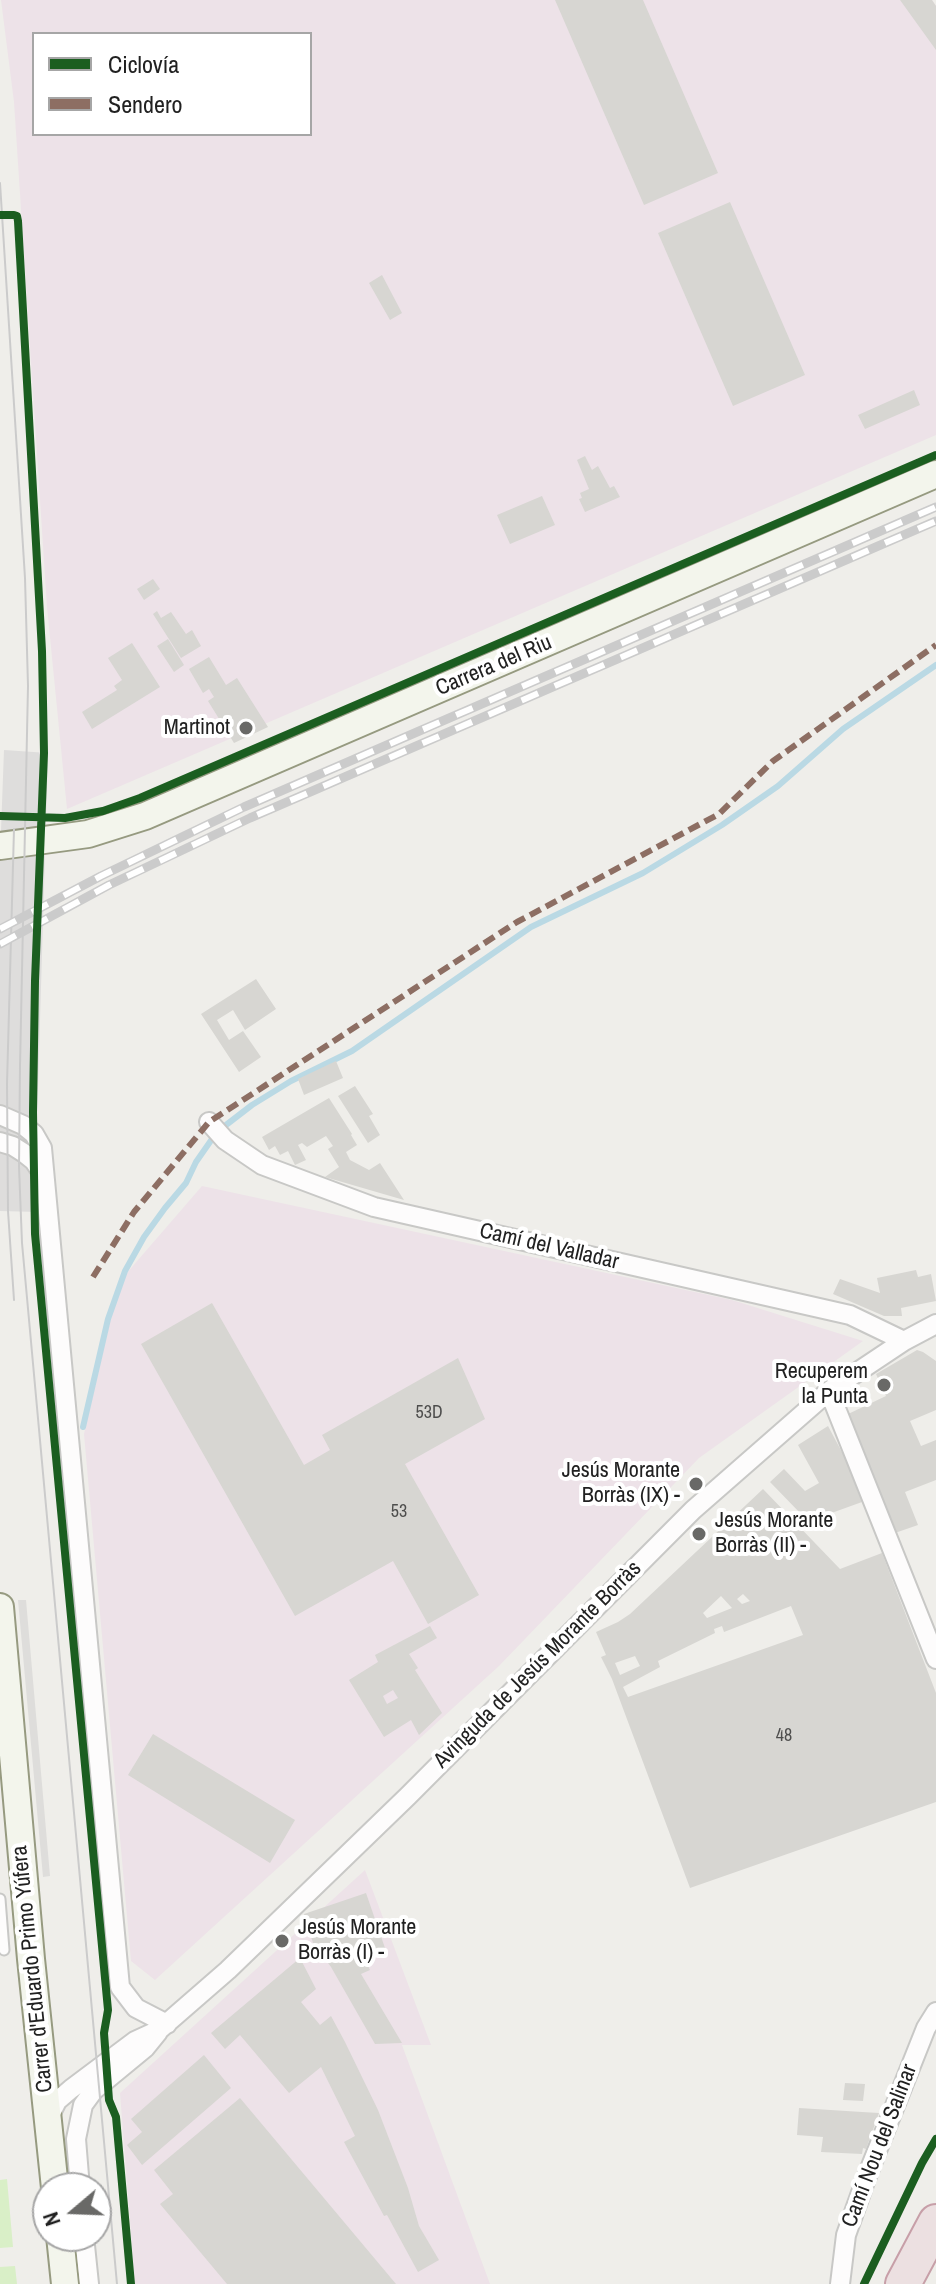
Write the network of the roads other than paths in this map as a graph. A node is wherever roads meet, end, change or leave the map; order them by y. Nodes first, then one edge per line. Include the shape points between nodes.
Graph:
1 (936, 474) edge
2 (0, 835) edge
3 (47, 839) junction
4 (0, 846) edge
5 (0, 1115) edge
6 (209, 1122) dead end
7 (0, 1142) edge
8 (46, 1179) junction
9 (936, 1324) edge
10 (904, 1341) junction
11 (829, 1391) junction
12 (0, 1607) edge
13 (936, 1659) edge
14 (11, 1737) junction
15 (3, 1775) dead end
16 (0, 1899) edge
17 (4, 1950) dead end
18 (936, 2012) edge
19 (163, 2027) junction
20 (83, 2105) joint
21 (48, 2119) junction
22 (53, 2172) edge
23 (79, 2172) edge
24 (936, 2222) edge
25 (62, 2252) edge
26 (86, 2252) edge
27 (65, 2284) edge
28 (89, 2284) edge
29 (840, 2284) edge
30 (903, 2284) edge

1 - 3 street, Carrera del Riu via 145,816 88,834
2 - 3 street, Carrera del Riu
3 - 4 street, Carrera del Riu
5 - 8 street via 34,1134 42,1148
6 - 10 street, Camí del Valladar via 262,1165 374,1207 850,1315
7 - 8 street via 34,1161
8 - 19 street via 120,1987 136,2008
9 - 10 street, Avinguda de Jesús Morante Borràs
10 - 11 street, Avinguda de Jesús Morante Borràs
11 - 13 street
11 - 19 street, Avinguda de Jesús Morante Borràs via 693,1510 408,1796
12 - 14 street, Carrer d'Eduardo Primo Yúfera
14 - 15 lane
14 - 21 street, Carrer d'Eduardo Primo Yúfera
16 - 17 lane
18 - 29 street, Camí Nou del Salinar via 861,2190 846,2235
19 - 20 street, Avinguda de Jesús Morante Borràs
19 - 21 street, Avinguda de Jesús Morante Borràs via 126,2046 71,2089
20 - 23 street, Carrer d'Eduardo Primo Yúfera via 76,2139
21 - 22 street, Carrer d'Eduardo Primo Yúfera
24 - 30 highway
25 - 27 street
26 - 28 street

